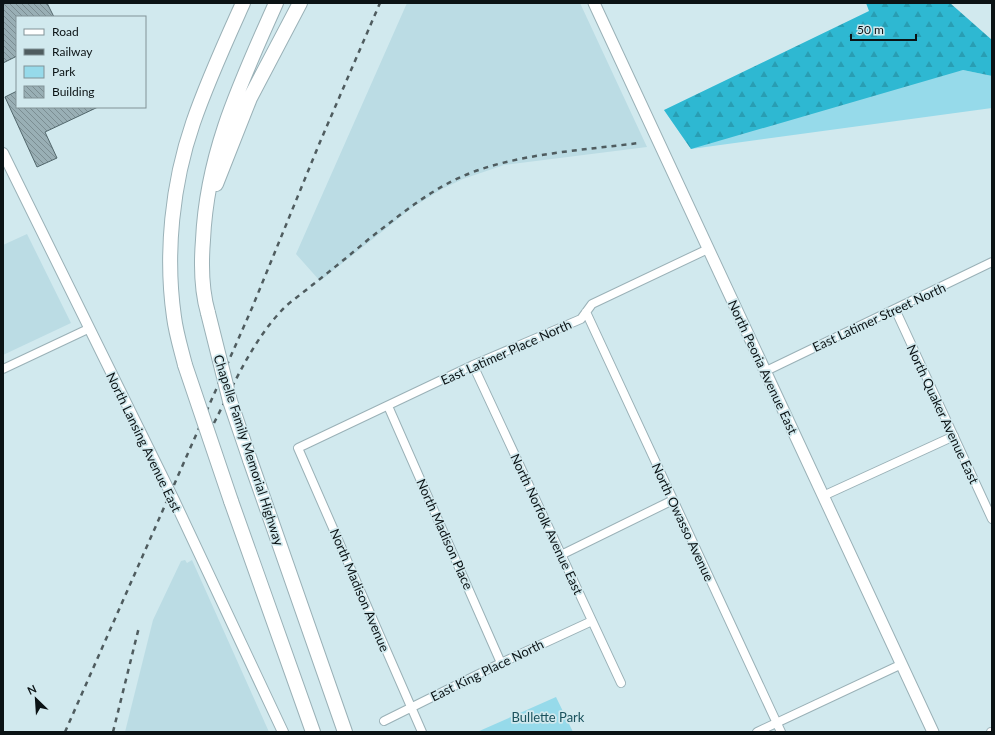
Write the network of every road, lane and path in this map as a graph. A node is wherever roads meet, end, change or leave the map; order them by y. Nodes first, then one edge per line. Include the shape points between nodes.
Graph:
1 (243, 3) edge
2 (276, 3) edge
3 (300, 3) edge
4 (594, 3) edge
5 (3, 153) edge
6 (204, 219) junction
7 (708, 249) junction
8 (992, 262) edge
9 (895, 309) junction
10 (586, 312) junction
11 (88, 329) junction
12 (473, 365) junction
13 (3, 368) edge
14 (766, 371) junction
15 (388, 406) junction
16 (954, 436) junction
17 (298, 448) joint
18 (823, 496) junction
19 (673, 500) junction
20 (992, 519) edge
21 (561, 556) junction
22 (592, 621) junction
23 (501, 663) junction
24 (902, 664) junction
25 (621, 683) dead end
26 (410, 708) junction
27 (384, 721) dead end
28 (776, 723) junction
29 (284, 732) edge
30 (313, 732) edge
31 (345, 732) edge
32 (422, 732) edge
33 (756, 732) edge
34 (781, 732) edge
35 (933, 732) edge

1 - 30 highway, bridge via 192,124 177,191 172,229 174,318 185,365
2 - 6 highway, Chapelle Family Memorial Highway via 224,127 215,156
3 - 6 highway via 241,119
4 - 7 main road, North Peoria Avenue East
5 - 11 street, North Lansing Avenue East
6 - 31 highway, Chapelle Family Memorial Highway, bridge via 203,294 228,395
7 - 10 street, East Latimer Place North via 592,304
7 - 14 main road, North Peoria Avenue East
8 - 9 street, East Latimer Street North
9 - 14 street, East Latimer Street North
9 - 16 street, North Quaker Avenue East
10 - 12 street, East Latimer Place North via 581,319
10 - 19 street, North Owasso Avenue
11 - 13 street
11 - 29 street, North Lansing Avenue East via 174,500
12 - 15 street, East Latimer Place North
12 - 21 street, North Norfolk Avenue East
14 - 18 main road, North Peoria Avenue East
15 - 17 street, East Latimer Place North
15 - 23 street, North Madison Place
16 - 18 street
16 - 20 street, North Quaker Avenue East
17 - 26 street, North Madison Avenue
18 - 24 main road, North Peoria Avenue East
19 - 21 street
19 - 28 street, North Owasso Avenue
21 - 22 street, North Norfolk Avenue East
22 - 23 street, East King Place North
22 - 25 street, North Norfolk Avenue East
23 - 26 street, East King Place North
24 - 28 street
24 - 35 main road, North Peoria Avenue East
26 - 27 street, East King Place North
26 - 32 street, North Madison Avenue
28 - 33 street
28 - 34 street, North Owasso Avenue

